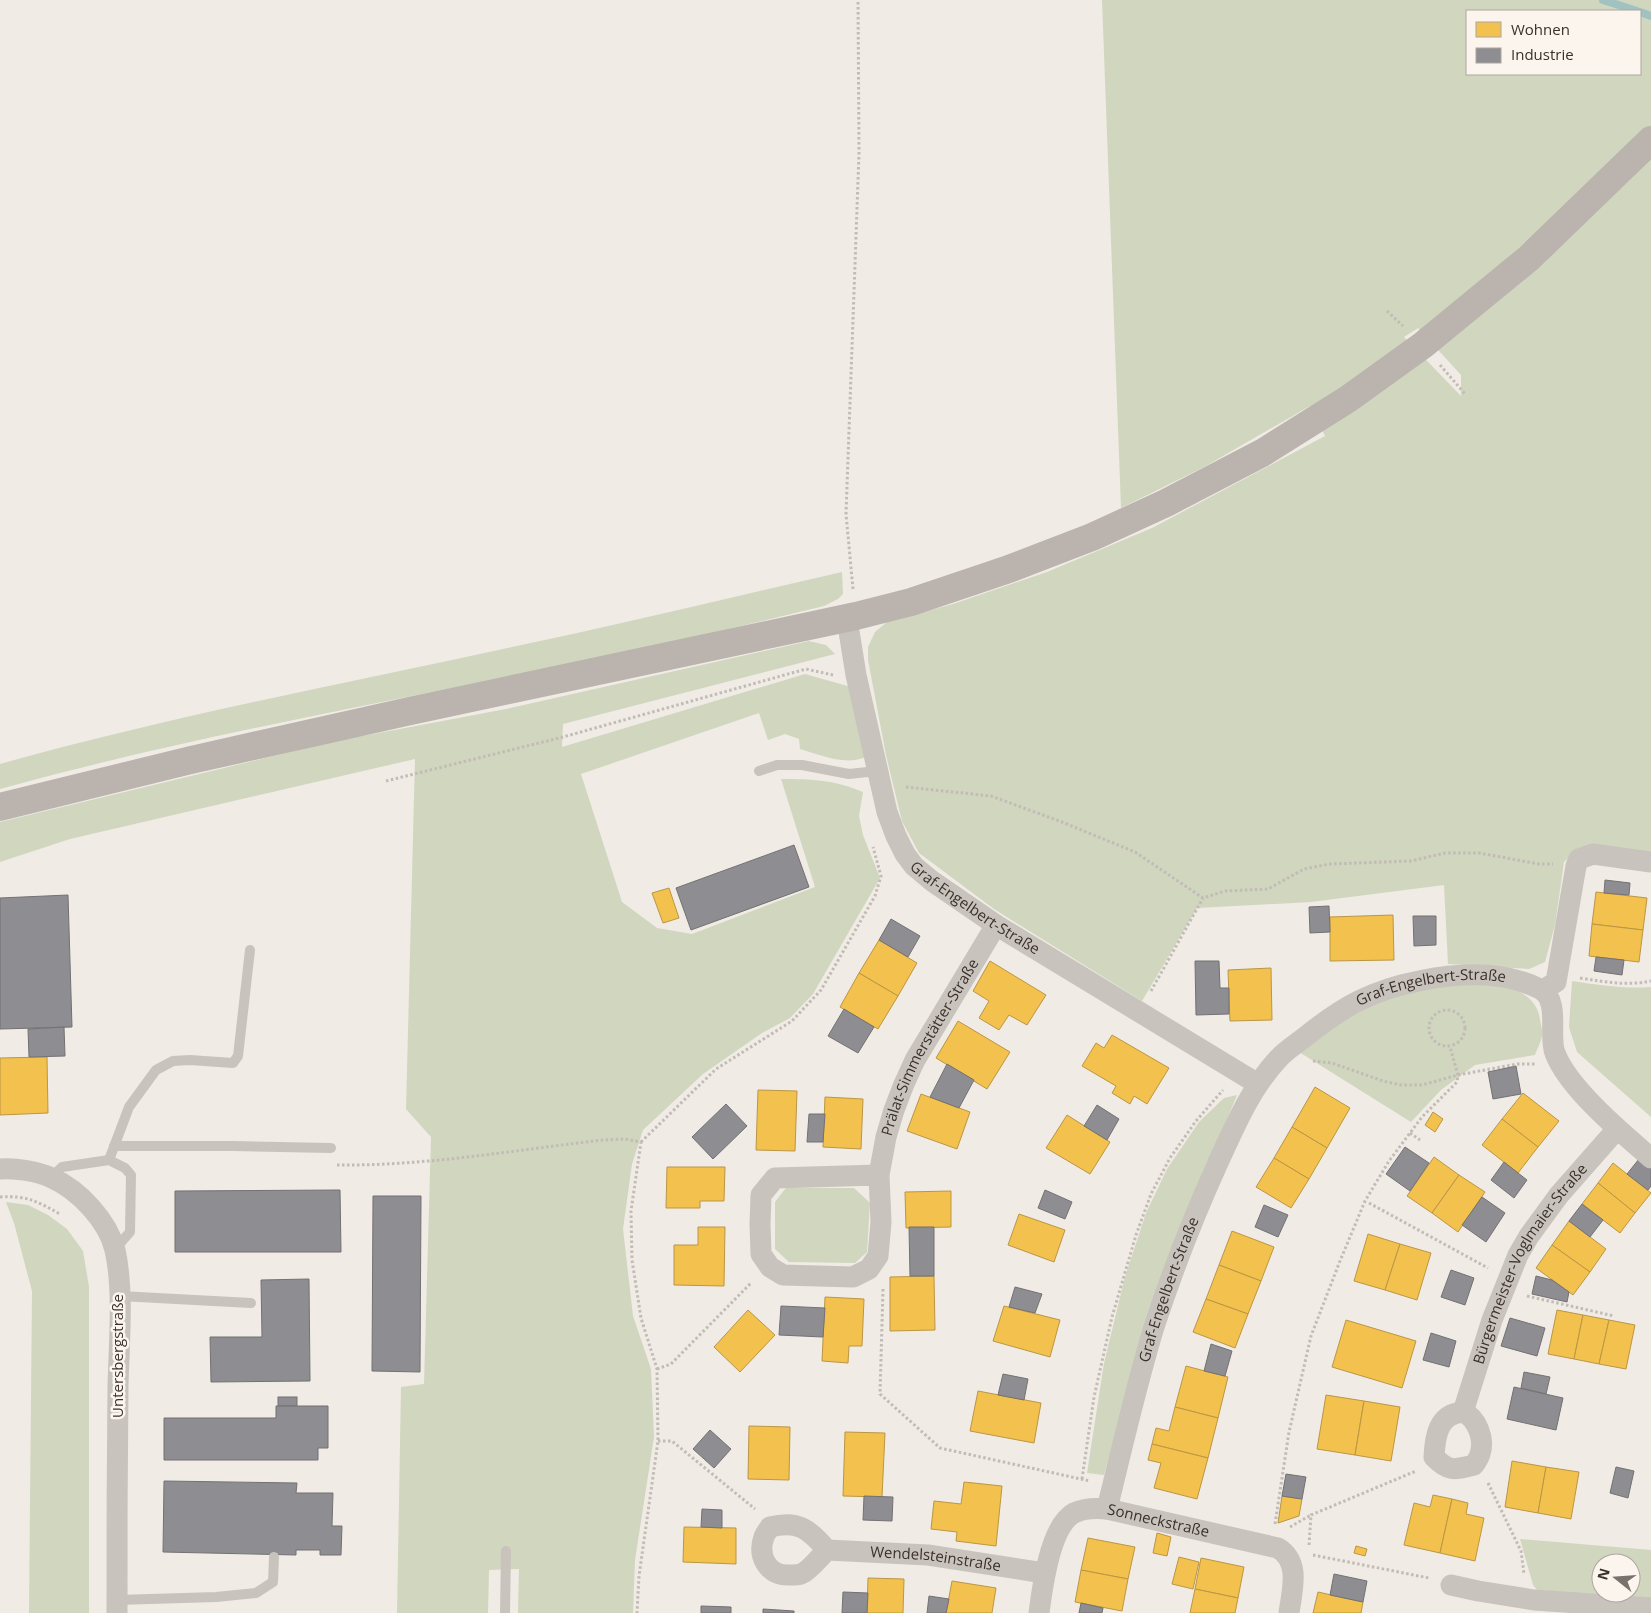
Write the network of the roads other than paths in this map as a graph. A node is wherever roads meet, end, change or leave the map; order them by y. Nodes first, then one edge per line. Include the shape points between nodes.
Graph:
1 (1651, 140) edge
2 (852, 618) junction
3 (759, 771) dead end
4 (877, 771) junction
5 (0, 807) edge
6 (1651, 862) edge
7 (996, 925) junction
8 (250, 950) dead end
9 (1543, 990) junction
10 (1258, 1084) junction
11 (1617, 1129) junction
12 (114, 1146) junction
13 (331, 1148) dead end
14 (1651, 1158) edge
15 (109, 1160) junction
16 (0, 1169) edge
17 (879, 1175) junction
18 (52, 1178) junction
19 (115, 1249) junction
20 (120, 1296) junction
21 (251, 1303) dead end
22 (1463, 1412) junction
23 (1108, 1508) junction
24 (827, 1550) junction
25 (506, 1551) dead end
26 (274, 1557) dead end
27 (1044, 1573) junction
28 (1451, 1585) road end
29 (117, 1607) edge
30 (1642, 1607) edge
31 (505, 1613) edge
32 (1039, 1613) edge
33 (1289, 1613) edge

1 - 2 main road via 1530,258 1423,345 1348,399 1262,452 1166,503 1092,537 1006,570
2 - 4 street, Graf-Engelbert-Straße via 856,675
2 - 5 main road via 410,711
3 - 4 lane via 776,765 802,764 850,774
4 - 7 street, Graf-Engelbert-Straße via 896,836 914,866
6 - 9 street via 1593,854 1579,859 1556,982
7 - 10 street, Graf-Engelbert-Straße
7 - 17 street, Prälat-Simmerstätter-Straße via 904,1084 886,1137
8 - 12 lane via 238,1056 233,1063 190,1060 173,1062 156,1070 128,1107
9 - 10 street, Graf-Engelbert-Straße via 1502,978 1457,975 1378,992 1331,1016 1279,1058
9 - 11 street via 1552,1006 1554,1052 1570,1079
10 - 23 street, Graf-Engelbert-Straße via 1244,1106 1180,1251 1154,1328
11 - 14 street
11 - 22 street, Bürgermeister-Voglmaier-Straße via 1559,1195 1518,1255 1492,1320
12 - 13 lane
12 - 15 lane
15 - 18 lane via 62,1167
15 - 19 lane via 131,1175 130,1232
16 - 18 street, Untersbergstraße via 14,1168
17 - 17 street, Prälat-Simmerstätter-Straße via 878,1256 869,1269 853,1277 783,1275 770,1267 761,1254 761,1196 774,1178
18 - 19 street, Untersbergstraße via 80,1196 102,1220
19 - 20 street, Untersbergstraße
20 - 21 lane
20 - 29 street, Untersbergstraße
22 - 22 street via 1470,1415 1478,1427 1480,1454 1474,1465 1444,1468 1434,1457 1439,1425 1453,1413
23 - 27 street, Sonneckstraße via 1095,1507 1073,1513 1055,1540
23 - 33 street, Sonneckstraße via 1278,1548 1287,1553 1293,1575
24 - 24 street via 801,1526 784,1523 770,1527 762,1547 764,1563 775,1573 785,1575 800,1574
24 - 27 street, Wendelsteinstraße via 928,1555
25 - 31 lane
26 - 29 lane via 273,1582 256,1593
27 - 32 street, Sonneckstraße
28 - 30 street via 1521,1598

